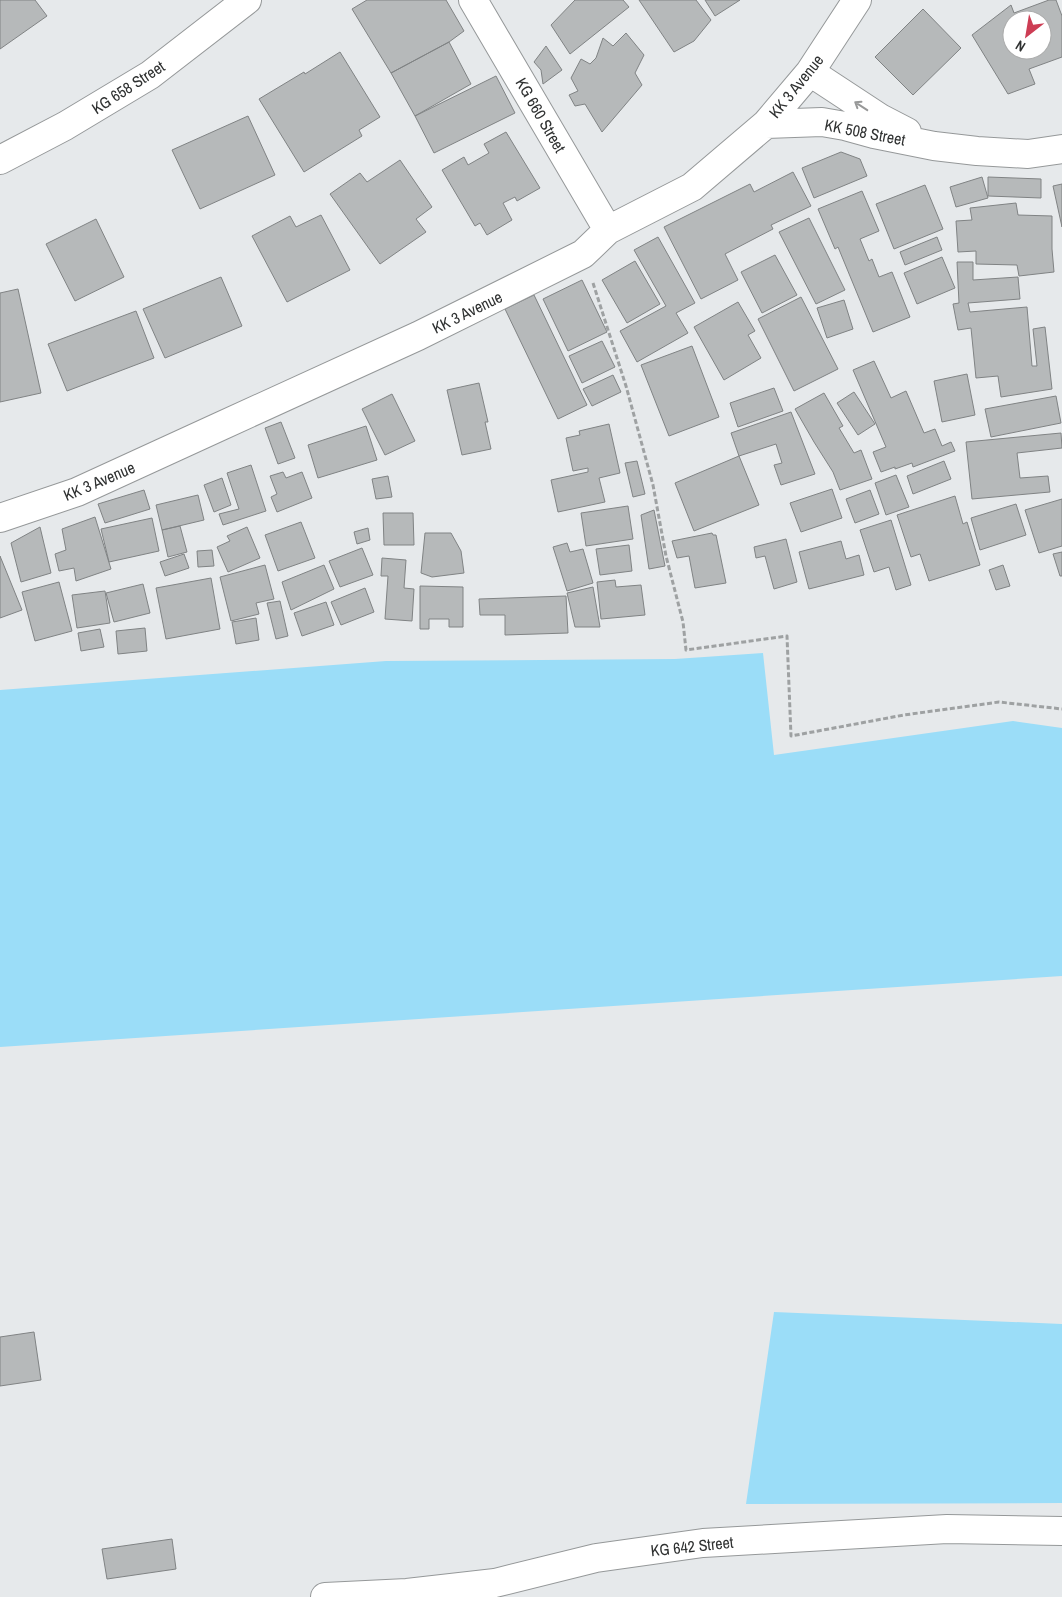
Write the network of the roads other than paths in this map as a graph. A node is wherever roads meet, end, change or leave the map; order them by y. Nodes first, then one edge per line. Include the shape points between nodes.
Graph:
1 (247, 0) edge
2 (473, 0) edge
3 (857, 0) edge
4 (810, 72) junction
5 (766, 124) junction
6 (934, 146) junction
7 (1062, 149) edge
8 (0, 160) edge
9 (608, 230) junction
10 (0, 518) edge
11 (1062, 1531) edge
12 (412, 1595) edge
13 (325, 1597) edge

1 - 8 street, KG 658 Street via 150,75
2 - 9 street, KG 660 Street
3 - 4 street, KK 3 Avenue
4 - 5 street, KK 3 Avenue
6 -> 4 street, KK 508 Street via 880,118
5 - 6 street, KK 508 Street via 822,122
5 - 9 street, KK 3 Avenue via 692,187
6 - 7 street, KK 508 Street via 1028,154
9 - 10 street, KK 3 Avenue via 583,254 418,336 77,492
11 - 12 street, KG 642 Street via 947,1529 703,1543 596,1558 495,1584
12 - 13 street, KG 642 Street

